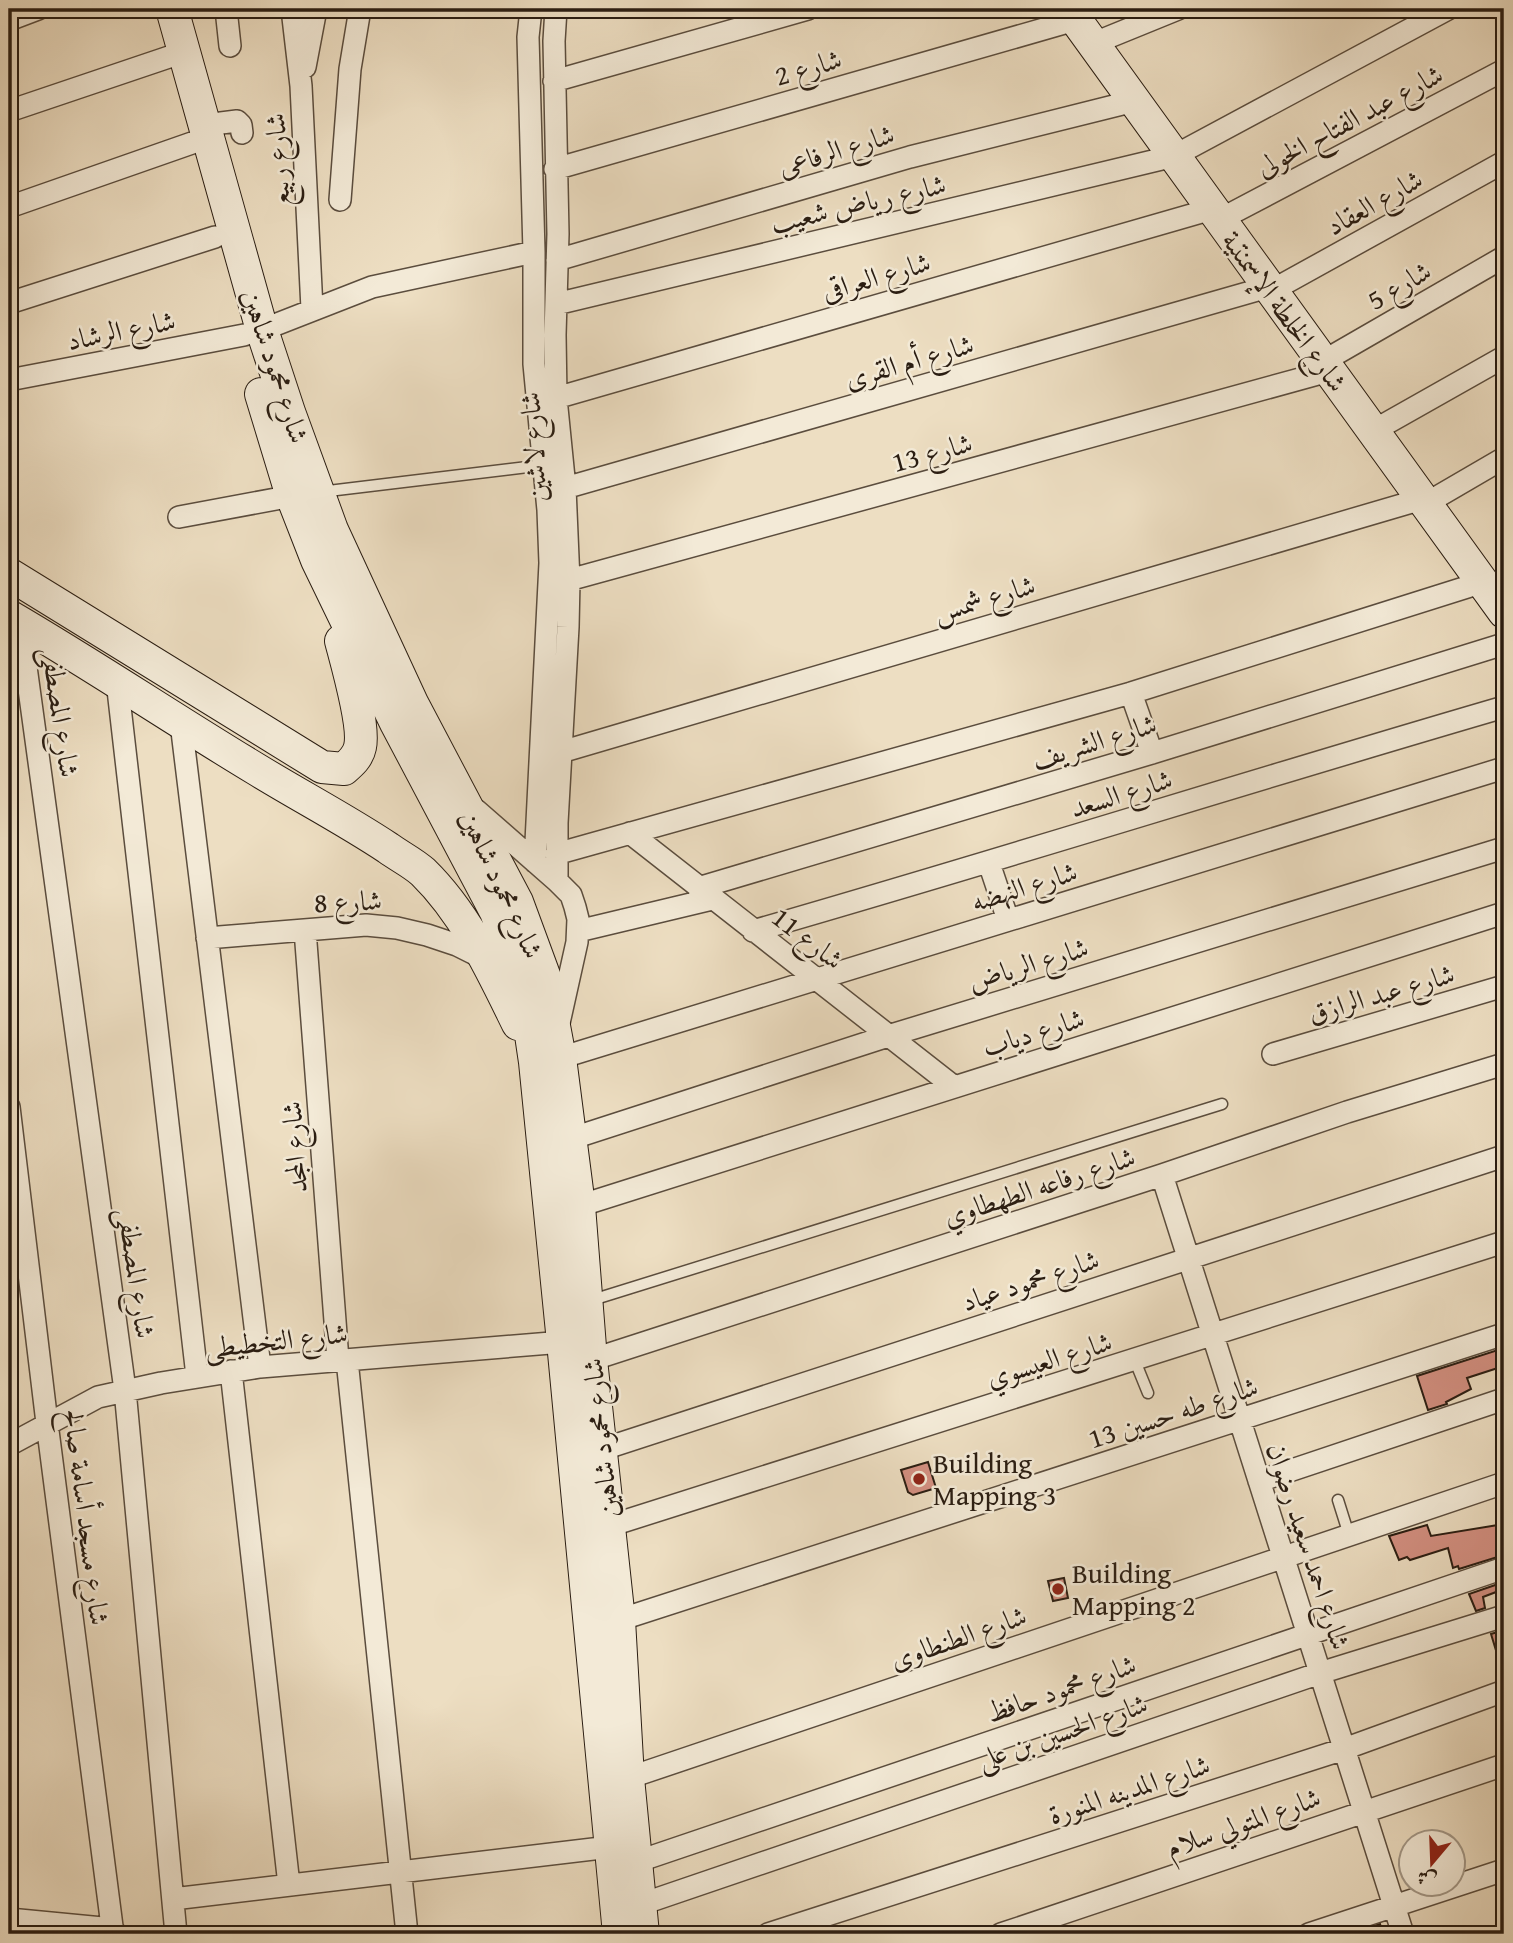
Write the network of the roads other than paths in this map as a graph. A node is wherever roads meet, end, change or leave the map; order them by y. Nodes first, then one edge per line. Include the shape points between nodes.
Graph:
1 (38, 9) edge
2 (153, 9) edge
3 (172, 9) edge
4 (226, 9) edge
5 (292, 9) edge
6 (316, 9) edge
7 (360, 9) edge
8 (531, 9) edge
9 (556, 9) edge
10 (808, 9) edge
11 (1177, 9) edge
12 (1448, 9) edge
13 (9, 20) edge
14 (1078, 24) edge
15 (230, 47) dead end
16 (169, 57) junction
17 (1504, 70) edge
18 (554, 81) junction
19 (301, 86) junction
20 (1134, 101) junction
21 (9, 111) edge
22 (242, 133) dead end
23 (198, 134) junction
24 (1174, 156) junction
25 (1504, 162) edge
26 (555, 169) junction
27 (340, 200) dead end
28 (9, 207) edge
29 (1215, 214) junction
30 (215, 237) junction
31 (534, 252) junction
32 (1504, 257) edge
33 (557, 260) junction
34 (1270, 289) junction
35 (9, 303) edge
36 (556, 304) junction
37 (313, 309) junction
38 (253, 332) junction
39 (544, 336) junction
40 (1504, 357) edge
41 (1326, 366) junction
42 (9, 380) edge
43 (556, 397) junction
44 (1373, 431) junction
45 (1504, 458) edge
46 (544, 465) junction
47 (565, 488) junction
48 (305, 494) junction
49 (1424, 501) junction
50 (179, 517) dead end
51 (9, 574) edge
52 (1483, 582) junction
53 (559, 583) junction
54 (331, 592) junction
55 (1504, 612) edge
56 (14, 620) edge
57 (1504, 644) edge
58 (117, 681) junction
59 (1131, 692) junction
60 (1504, 707) edge
61 (181, 723) junction
62 (561, 752) junction
63 (1152, 753) junction
64 (1504, 768) edge
65 (461, 797) junction
66 (547, 822) junction
67 (630, 834) junction
68 (1504, 848) edge
69 (556, 854) junction
70 (535, 862) junction
71 (989, 863) junction
72 (557, 881) junction
73 (705, 894) junction
74 (1504, 913) edge
75 (1008, 920) junction
76 (305, 930) junction
77 (578, 931) junction
78 (753, 931) junction
79 (207, 938) junction
80 (485, 959) junction
81 (815, 979) junction
82 (1504, 986) edge
83 (888, 1036) junction
84 (550, 1052) junction
85 (1273, 1054) dead end
86 (1504, 1064) edge
87 (953, 1086) junction
88 (1222, 1104) dead end
89 (9, 1107) edge
90 (570, 1139) junction
91 (1504, 1156) edge
92 (1162, 1175) junction
93 (579, 1206) junction
94 (1504, 1242) edge
95 (1188, 1258) junction
96 (587, 1301) junction
97 (1504, 1334) edge
98 (1213, 1336) junction
99 (564, 1342) junction
100 (342, 1360) junction
101 (592, 1360) junction
102 (1135, 1360) junction
103 (260, 1367) junction
104 (231, 1371) junction
105 (197, 1376) junction
106 (124, 1390) junction
107 (1148, 1393) dead end
108 (1504, 1399) edge
109 (1240, 1420) junction
110 (47, 1423) junction
111 (9, 1446) edge
112 (588, 1454) junction
113 (1259, 1481) junction
114 (1504, 1483) edge
115 (1338, 1500) dead end
116 (609, 1526) junction
117 (1349, 1535) junction
118 (1283, 1557) junction
119 (1504, 1568) edge
120 (1504, 1616) edge
121 (619, 1620) junction
122 (1307, 1634) junction
123 (1320, 1672) junction
124 (1504, 1691) edge
125 (1344, 1749) junction
126 (1504, 1765) edge
127 (628, 1778) junction
128 (1364, 1811) junction
129 (623, 1855) junction
130 (1504, 1870) edge
131 (401, 1872) junction
132 (289, 1885) junction
133 (173, 1899) junction
134 (1394, 1906) junction
135 (9, 1919) edge
136 (641, 1920) edge
137 (113, 1932) edge
138 (176, 1934) edge
139 (408, 1934) edge
140 (619, 1934) edge
141 (768, 1934) edge
142 (1001, 1934) edge
143 (1310, 1934) edge
144 (1403, 1934) edge

1 - 13 street
2 - 16 main road, شارع محمود شاهين
3 - 23 main road, شارع محمود شاهين
4 - 15 street
5 - 19 street, شارع ربيع
6 - 19 street
7 - 27 street via 350,69
8 - 31 street, شارع لاشين
9 - 18 street, شارع لاشين
10 - 18 street
11 - 14 street, شارع 2
12 - 24 street, شارع رياض شعيب
14 - 20 main road, شارع الخلطة الإسمنتية
14 - 26 street, شارع 2
16 - 21 street
16 - 23 main road, شارع محمود شاهين
17 - 29 street, شارع عبد الفتاح الخولى
18 - 26 street, شارع لاشين
19 - 37 street, شارع ربيع
20 - 24 main road, شارع الخلطة الإسمنتية
20 - 33 street, شارع الرفاعى via 910,157
22 - 23 street via 237,121
23 - 28 street
23 - 30 main road, شارع محمود شاهين
23 - 38 main road, شارع محمود شاهين
24 - 29 main road, شارع الخلطة الإسمنتية
24 - 36 street, شارع رياض شعيب
25 - 34 street, شارع العقاد
26 - 33 street, شارع لاشين
29 - 34 main road, شارع الخلطة الإسمنتية
29 - 43 street, شارع العراقى
30 - 35 street
30 - 38 main road, شارع محمود شاهين
31 - 37 street, شارع الرشاد via 403,279
31 - 39 street, شارع لاشين
32 - 41 street, شارع 5
33 - 36 street, شارع لاشين
34 - 41 main road, شارع الخلطة الإسمنتية
34 - 47 street, شارع أم القرى
36 - 39 street, شارع لاشين
37 - 38 street, شارع الرشاد
38 - 42 street, شارع الرشاد
38 - 48 main road, شارع محمود شاهين
39 - 43 street, شارع لاشين
39 - 46 street, شارع لاشين via 536,406
40 - 44 street
41 - 44 main road, شارع الخلطة الإسمنتية
41 - 53 street, شارع 13
43 - 47 street, شارع لاشين
44 - 49 main road, شارع الخلطة الإسمنتية
45 - 49 street, شارع شمس
46 - 48 lane
46 - 53 street, شارع لاشين
47 - 53 street, شارع لاشين
48 - 50 street
48 - 54 main road, شارع محمود شاهين
48 - 65 main road, شارع محمود شاهين via 332,530
49 - 52 main road, شارع الخلطة الإسمنتية
49 - 62 street, شارع شمس
51 - 54 main road via 322,767 344,769 361,746
52 - 55 main road, شارع الخلطة الإسمنتية
52 - 59 street
53 - 62 street, شارع لاشين
53 - 66 street, شارع لاشين
54 - 84 main road, شارع محمود شاهين via 496,912 526,1001
56 - 58 main road
56 - 106 street, شارع المصطفى
57 - 63 street, شارع الشريف
58 - 61 main road
58 - 105 street
59 - 63 street
59 - 67 street
60 - 71 street, شارع السعد
61 - 79 street
61 - 80 main road via 421,870 462,920
62 - 66 street, شارع لاشين
63 - 73 street, شارع الشريف
64 - 75 street, شارع النهضه
65 - 70 street
65 - 84 main road, شارع محمود شاهين via 533,940 545,978
66 - 69 street, شارع لاشين
66 - 70 street, شارع لاشين
67 - 69 street
67 - 73 street, شارع 11
68 - 83 street, شارع الرياض
69 - 72 street, شارع لاشين
70 - 72 street
71 - 75 street
71 - 78 street, شارع السعد
72 - 77 street via 570,895
73 - 77 street, شارع الشريف
73 - 78 street, شارع 11
74 - 87 street, شارع دياب
75 - 81 street, شارع النهضه
76 - 79 street, شارع 8
76 - 80 street, شارع 8 via 366,925 397,928 428,934
76 - 100 street, شارع المجد
77 - 84 street
78 - 81 street, شارع 11
79 - 103 street
80 - 84 main road
81 - 83 street, شارع 11
81 - 84 street, شارع النهضه
82 - 85 street, شارع عبد الرازق
83 - 87 street, شارع 11
83 - 90 street, شارع الرياض
84 - 90 main road, شارع محمود شاهين
84 - 99 main road, شارع محمود شاهين
86 - 92 street, شارع رفاعه الطهطاوي
87 - 93 street, شارع دياب
88 - 96 lane
89 - 110 street, شارع مسجد أسامة صالح
90 - 93 main road, شارع محمود شاهين
91 - 95 street, شارع محمود عياد
92 - 95 street, شارع احمد سعيد رضوان
92 - 101 street, شارع رفاعه الطهطاوي
93 - 96 main road, شارع محمود شاهين
94 - 98 street, شارع العيسوي
95 - 98 street, شارع احمد سعيد رضوان
95 - 112 street, شارع محمود عياد
96 - 101 main road, شارع محمود شاهين
97 - 109 street, شارع طه حسين 13
98 - 102 street, شارع العيسوي
98 - 109 street, شارع احمد سعيد رضوان
99 - 100 street, شارع التخطيطى
99 - 112 main road, شارع محمود شاهين
100 - 103 street, شارع التخطيطى
100 - 131 street, شارع المجد
101 - 112 main road, شارع محمود شاهين
102 - 107 lane
102 - 116 street, شارع العيسوي
103 - 104 street, شارع التخطيطى
104 - 105 street, شارع التخطيطى
104 - 132 street
105 - 106 street, شارع التخطيطى
106 - 110 street, شارع التخطيطى via 98,1397
106 - 133 street, شارع المصطفى
108 - 113 street
109 - 113 street, شارع احمد سعيد رضوان
109 - 121 street, شارع طه حسين 13
110 - 111 street, شارع التخطيطى
110 - 137 street, شارع مسجد أسامة صالح
112 - 116 main road, شارع محمود شاهين
112 - 129 main road, شارع محمود شاهين
113 - 118 street, شارع احمد سعيد رضوان
114 - 117 street, شارع الطنطاوى
115 - 117 lane
116 - 121 main road, شارع محمود شاهين
117 - 118 street, شارع الطنطاوى
118 - 122 street, شارع احمد سعيد رضوان
118 - 127 street, شارع الطنطاوى
119 - 122 street, شارع محمود حافظ
120 - 123 street, شارع الحسين بن على
121 - 127 main road, شارع محمود شاهين
122 - 123 street, شارع احمد سعيد رضوان
122 - 129 street, شارع محمود حافظ
123 - 125 street, شارع احمد سعيد رضوان
123 - 136 street, شارع الحسين بن على
124 - 125 street, شارع المدينه المنورة
125 - 128 street, شارع احمد سعيد رضوان
125 - 141 street, شارع المدينه المنورة
126 - 128 street, شارع المتولي سلام
127 - 129 main road, شارع محمود شاهين
128 - 134 street, شارع احمد سعيد رضوان
128 - 142 street, شارع المتولي سلام
129 - 131 street, شارع محمود حافظ
129 - 136 main road, شارع محمود شاهين
129 - 140 main road, شارع محمود شاهين
130 - 134 street
131 - 132 street, شارع محمود حافظ
131 - 139 street, شارع المجد
132 - 133 street, شارع محمود حافظ
133 - 138 street, شارع المصطفى
134 - 143 street
134 - 144 street, شارع احمد سعيد رضوان
135 - 137 street

